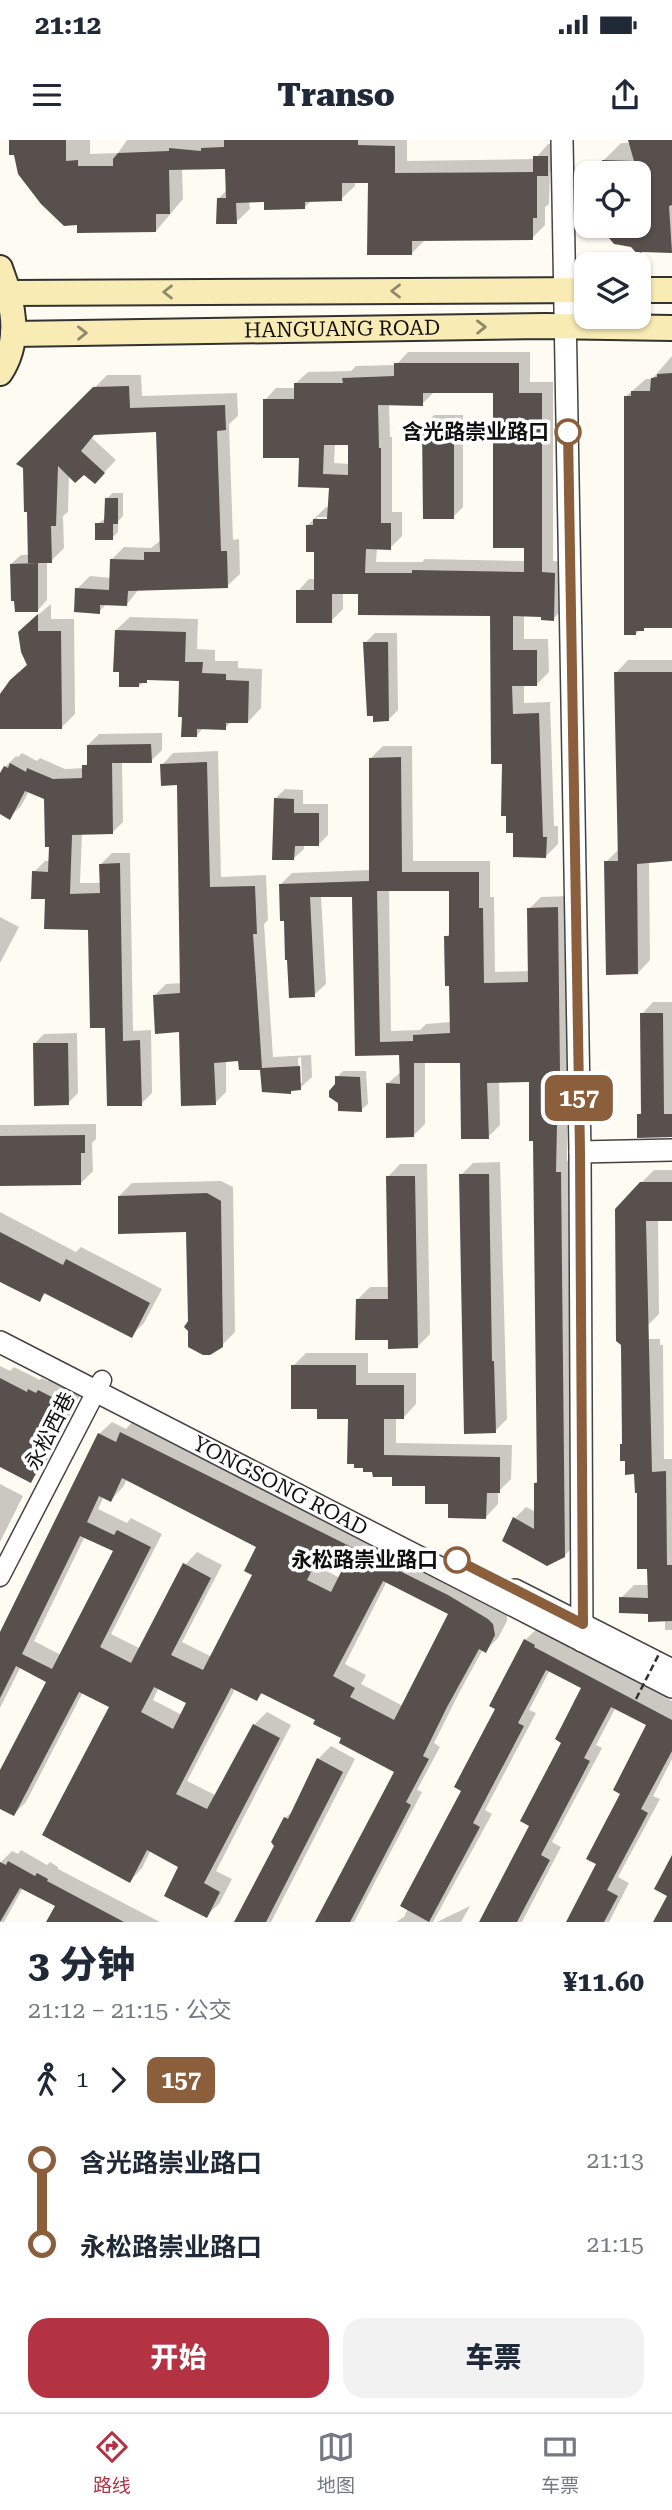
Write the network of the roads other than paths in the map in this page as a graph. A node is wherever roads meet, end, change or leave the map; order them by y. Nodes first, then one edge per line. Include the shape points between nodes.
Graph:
1 (562, 140) edge
2 (0, 268) edge
3 (574, 279) edge
4 (651, 290) edge
5 (672, 290) edge
6 (574, 291) edge
7 (10, 293) junction
8 (574, 295) edge
9 (566, 328) junction
10 (672, 328) edge
11 (13, 334) junction
12 (0, 373) edge
13 (672, 1150) edge
14 (580, 1152) junction
15 (0, 1327) edge
16 (0, 1342) edge
17 (99, 1385) junction
18 (0, 1577) edge
19 (582, 1632) junction
20 (672, 1670) edge
21 (672, 1687) edge

1 - 3 street
2 - 7 main road
4 - 5 main road
6 -> 7 main road, HANGUANG ROAD
7 - 11 main road
8 - 9 street
9 - 10 main road, HANGUANG ROAD
11 -> 9 main road, HANGUANG ROAD
9 - 14 street
11 - 12 main road
13 - 14 street
14 - 19 street
15 - 17 street, YONGSONG ROAD
16 - 17 street, YONGSONG ROAD
17 - 18 street, 永松西巷
17 - 19 street, YONGSONG ROAD
19 - 20 street, YONGSONG ROAD
19 - 21 street, YONGSONG ROAD

